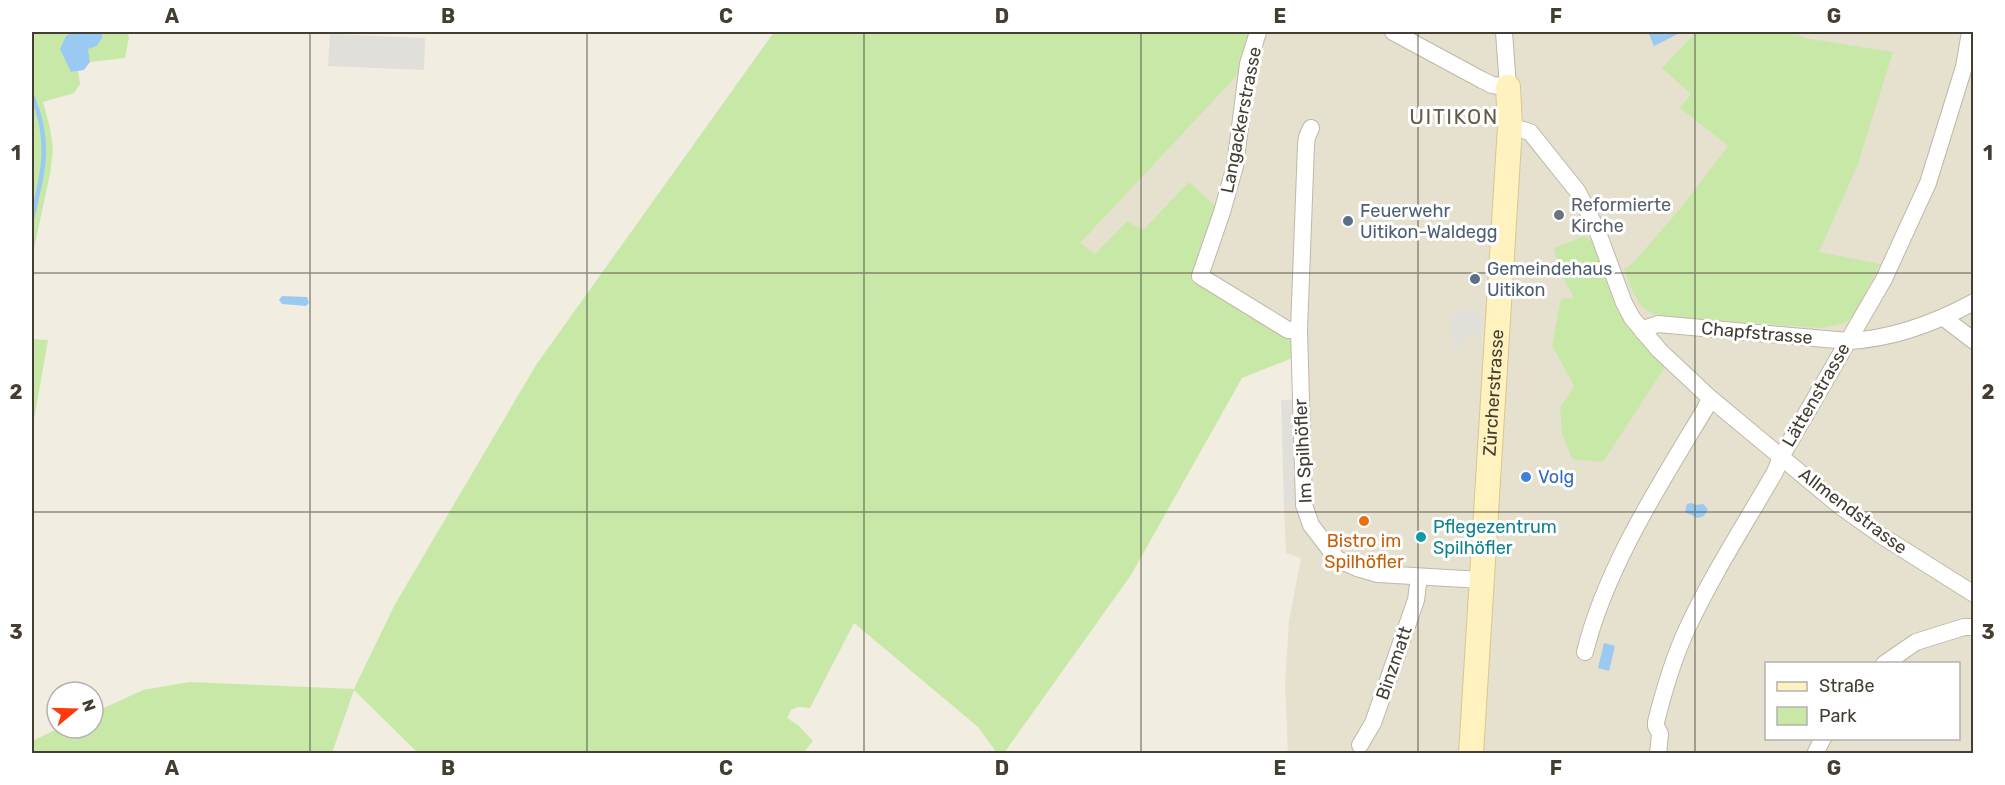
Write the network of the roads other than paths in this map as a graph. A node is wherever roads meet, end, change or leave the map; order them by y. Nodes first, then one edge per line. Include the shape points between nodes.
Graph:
1 (1258, 32) edge
2 (1393, 32) edge
3 (1504, 32) edge
4 (1970, 32) edge
5 (1508, 87) junction
6 (1510, 126) junction
7 (1311, 128) dead end
8 (1974, 302) edge
9 (1944, 318) junction
10 (1299, 330) junction
11 (1643, 332) junction
12 (1848, 341) junction
13 (1974, 341) edge
14 (1710, 398) junction
15 (1781, 457) junction
16 (1419, 577) junction
17 (1482, 580) junction
18 (1974, 594) edge
19 (1974, 627) edge
20 (1585, 652) dead end
21 (1886, 662) edge
22 (1360, 745) dead end
23 (1471, 753) edge
24 (1658, 753) edge

1 - 10 street, Langackerstrasse via 1248,64 1235,166 1200,276 1288,330
2 - 5 street via 1492,85
3 - 5 street, Zürcherstrasse
4 - 12 street, Lättenstrasse via 1964,67 1928,183 1884,279
5 - 6 street, Zürcherstrasse
6 - 11 street, Allmendstrasse via 1530,132 1578,192 1598,230 1622,298
6 - 17 street, Zürcherstrasse
7 - 10 street, Im Spilhöfler via 1306,146
8 - 9 street, Chapfstrasse
9 - 12 street, Chapfstrasse via 1877,338
9 - 13 street
10 - 16 street, Im Spilhöfler via 1304,505 1311,525 1337,559 1378,574
11 - 12 street, Chapfstrasse via 1658,324
11 - 14 street, Allmendstrasse
12 - 15 street, Lättenstrasse
14 - 15 street, Allmendstrasse
14 - 20 street via 1618,563
15 - 18 street, Allmendstrasse via 1840,506
15 - 24 street, Lättenstrasse via 1686,631 1656,722 1660,734
16 - 17 street, Im Spilhöfler
16 - 22 street, Binzmatt via 1416,600 1373,723
17 - 23 street, Zürcherstrasse
19 - 21 street via 1916,642

